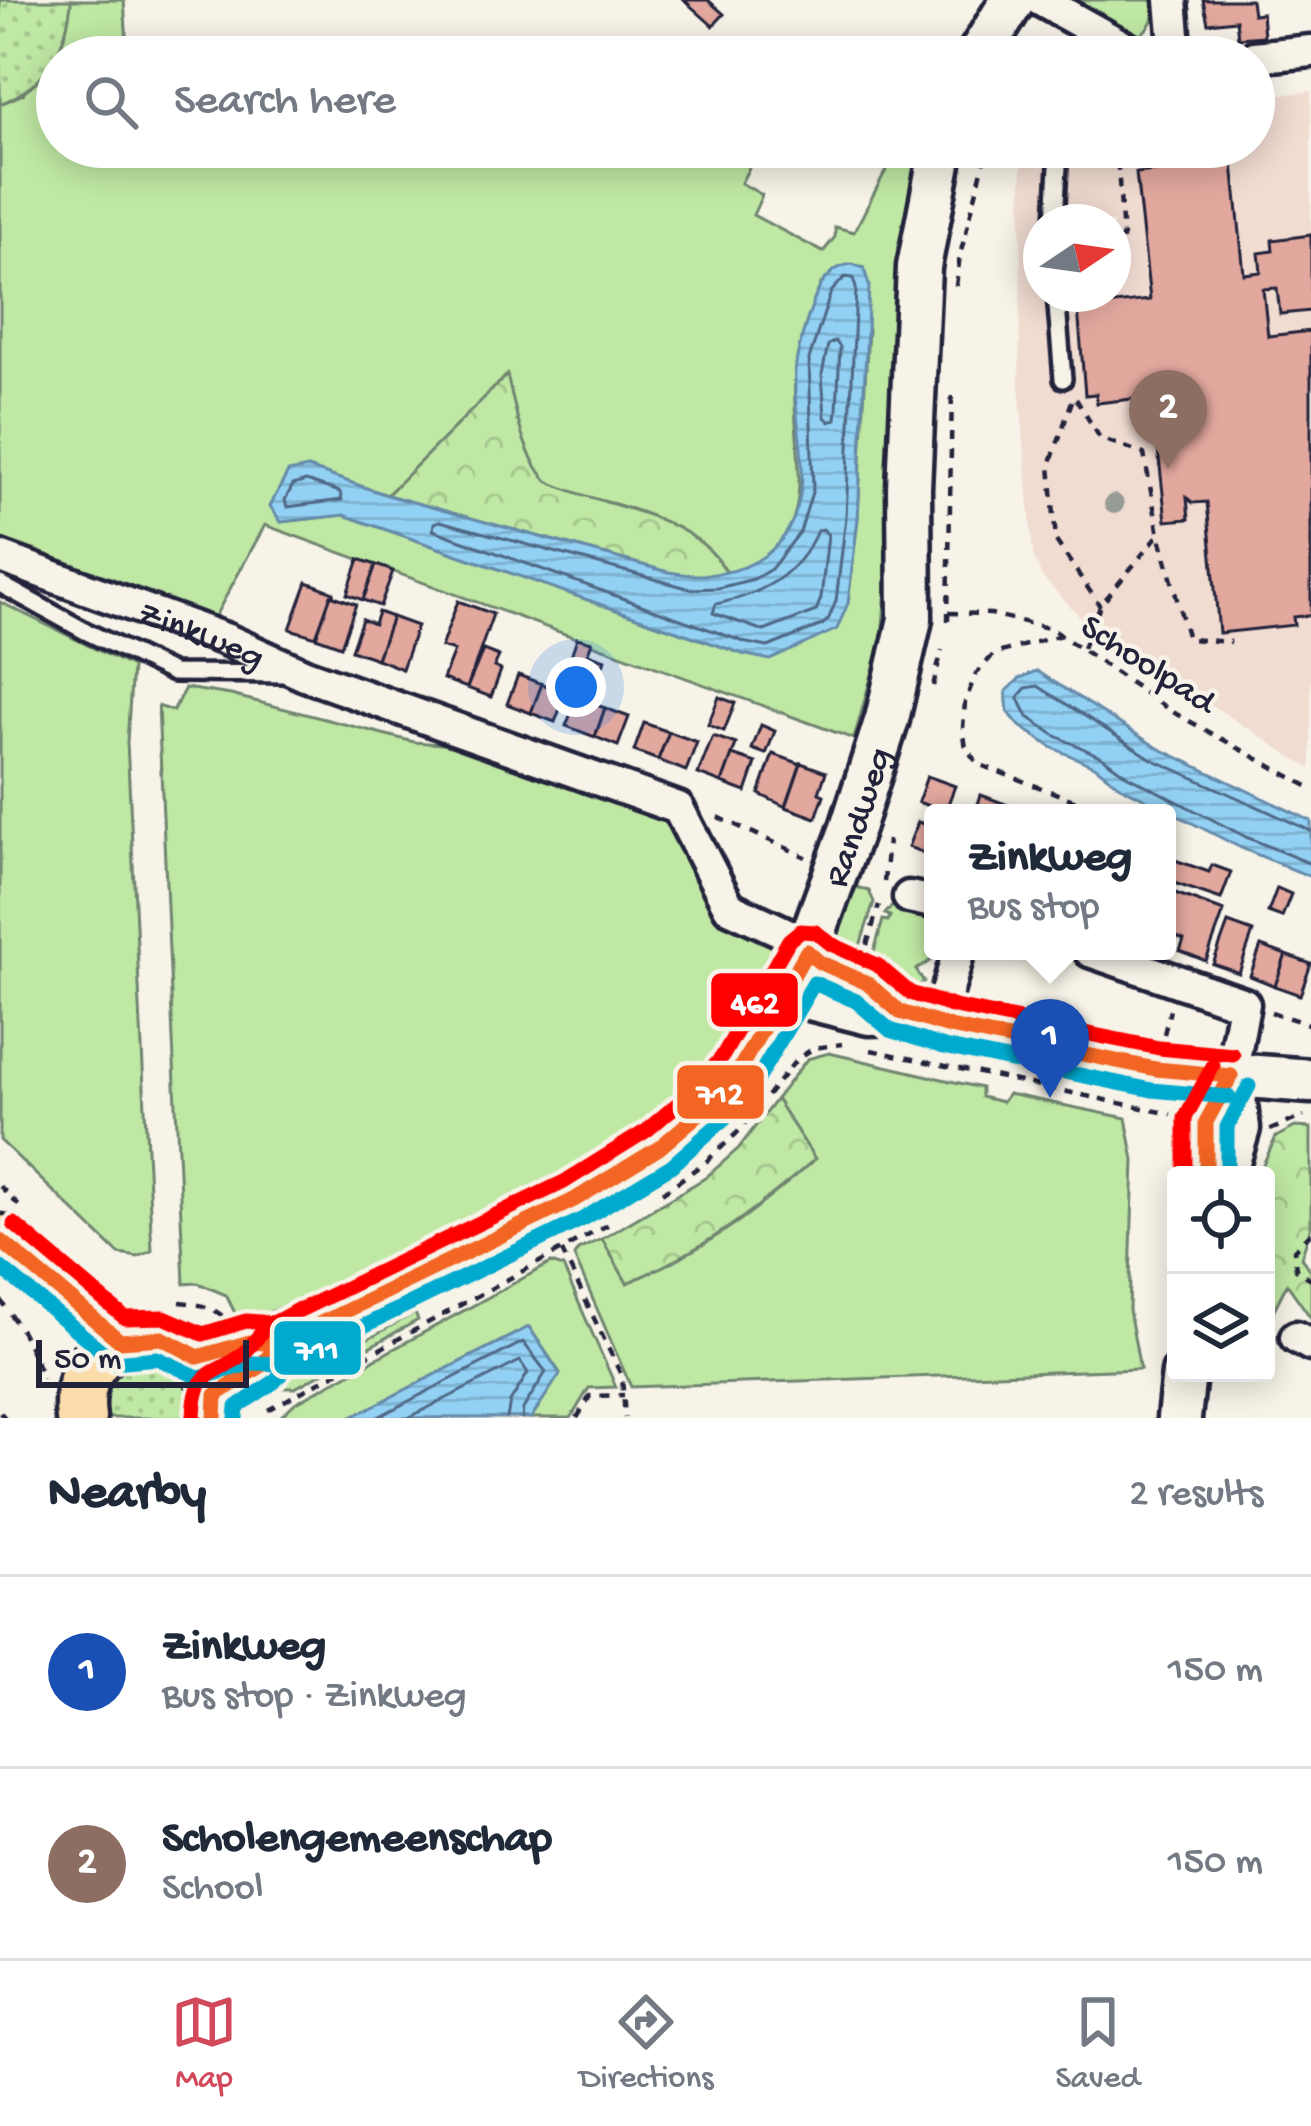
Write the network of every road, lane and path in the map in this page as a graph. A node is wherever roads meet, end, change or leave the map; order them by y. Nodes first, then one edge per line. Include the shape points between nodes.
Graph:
1 (1013, 0) edge
2 (1040, 0) edge
3 (1171, 0) edge
4 (991, 36) edge
5 (1104, 36) edge
6 (1174, 36) edge
7 (1311, 51) edge
8 (1275, 55) edge
9 (938, 168) edge
10 (1058, 168) edge
11 (1118, 168) edge
12 (1056, 204) edge
13 (1121, 204) edge
14 (1057, 312) edge
15 (1063, 379) dead end
16 (1159, 534) junction
17 (0, 557) edge
18 (0, 584) edge
19 (1100, 606) junction
20 (950, 613) dead end
21 (1061, 635) junction
22 (1231, 642) dead end
23 (1083, 648) junction
24 (305, 675) junction
25 (1311, 788) edge
26 (1084, 804) edge
27 (677, 808) junction
28 (836, 870) junction
29 (921, 900) edge
30 (807, 951) junction
31 (954, 960) edge
32 (1116, 960) edge
33 (786, 992) junction
34 (1244, 1004) junction
35 (919, 1018) junction
36 (1311, 1025) edge
37 (841, 1044) dead end
38 (863, 1048) dead end
39 (1231, 1076) junction
40 (1309, 1098) edge
41 (1180, 1117) dead end
42 (1264, 1132) dead end
43 (1206, 1166) edge
44 (1227, 1166) edge
45 (0, 1186) edge
46 (658, 1196) dead end
47 (619, 1218) dead end
48 (1311, 1233) edge
49 (562, 1251) junction
50 (13, 1255) edge
51 (1311, 1280) edge
52 (165, 1304) dead end
53 (105, 1354) junction
54 (233, 1372) edge
55 (1183, 1382) edge
56 (624, 1395) junction
57 (64, 1403) edge
58 (268, 1410) junction
59 (264, 1418) edge
60 (577, 1418) edge
61 (625, 1418) edge
62 (1179, 1418) edge

1 - 4 street
2 - 5 street
3 - 6 street
7 - 8 street
9 - 28 street, Randweg via 919,267 910,619 887,719
10 - 12 lane
11 - 13 path
14 - 15 lane
16 - 19 path
16 - 19 path via 1144,454 1100,438 1073,395 1050,465 1056,541
16 - 22 path via 1188,639
17 - 24 street, Zinkweg
18 - 24 lane via 173,673
19 - 23 path
20 - 21 path, Schoolpad via 991,614
21 - 23 path, Schoolpad
21 - 26 path via 994,654 976,674 965,702 966,748 978,764
23 - 25 path, Schoolpad via 1171,711
24 - 27 street, Zinkweg
27 - 28 path via 717,817
27 - 30 street via 729,907
28 - 29 path
28 - 30 street, Randweg
30 - 33 street, Randweg
30 - 35 street
31 - 35 street
32 - 34 street
33 - 35 street
33 - 54 street, Randweg via 749,1057 708,1106 637,1165
34 - 36 path
34 - 39 street
35 - 39 street via 1156,1069
37 - 46 path via 797,1059 737,1133
38 - 41 path
39 - 40 street
39 - 43 street via 1206,1122
39 - 44 street via 1238,1127
40 - 42 path
45 - 50 path
47 - 49 path
48 - 51 path via 1294,1250 1296,1269
49 - 56 path
49 - 58 path
50 - 53 main road
50 - 57 path via 22,1332
52 - 54 path via 210,1305 230,1321
53 - 54 main road via 141,1336 162,1337
53 - 57 main road
54 - 58 path
55 - 62 street
56 - 60 path via 590,1396
56 - 61 path
58 - 59 path

